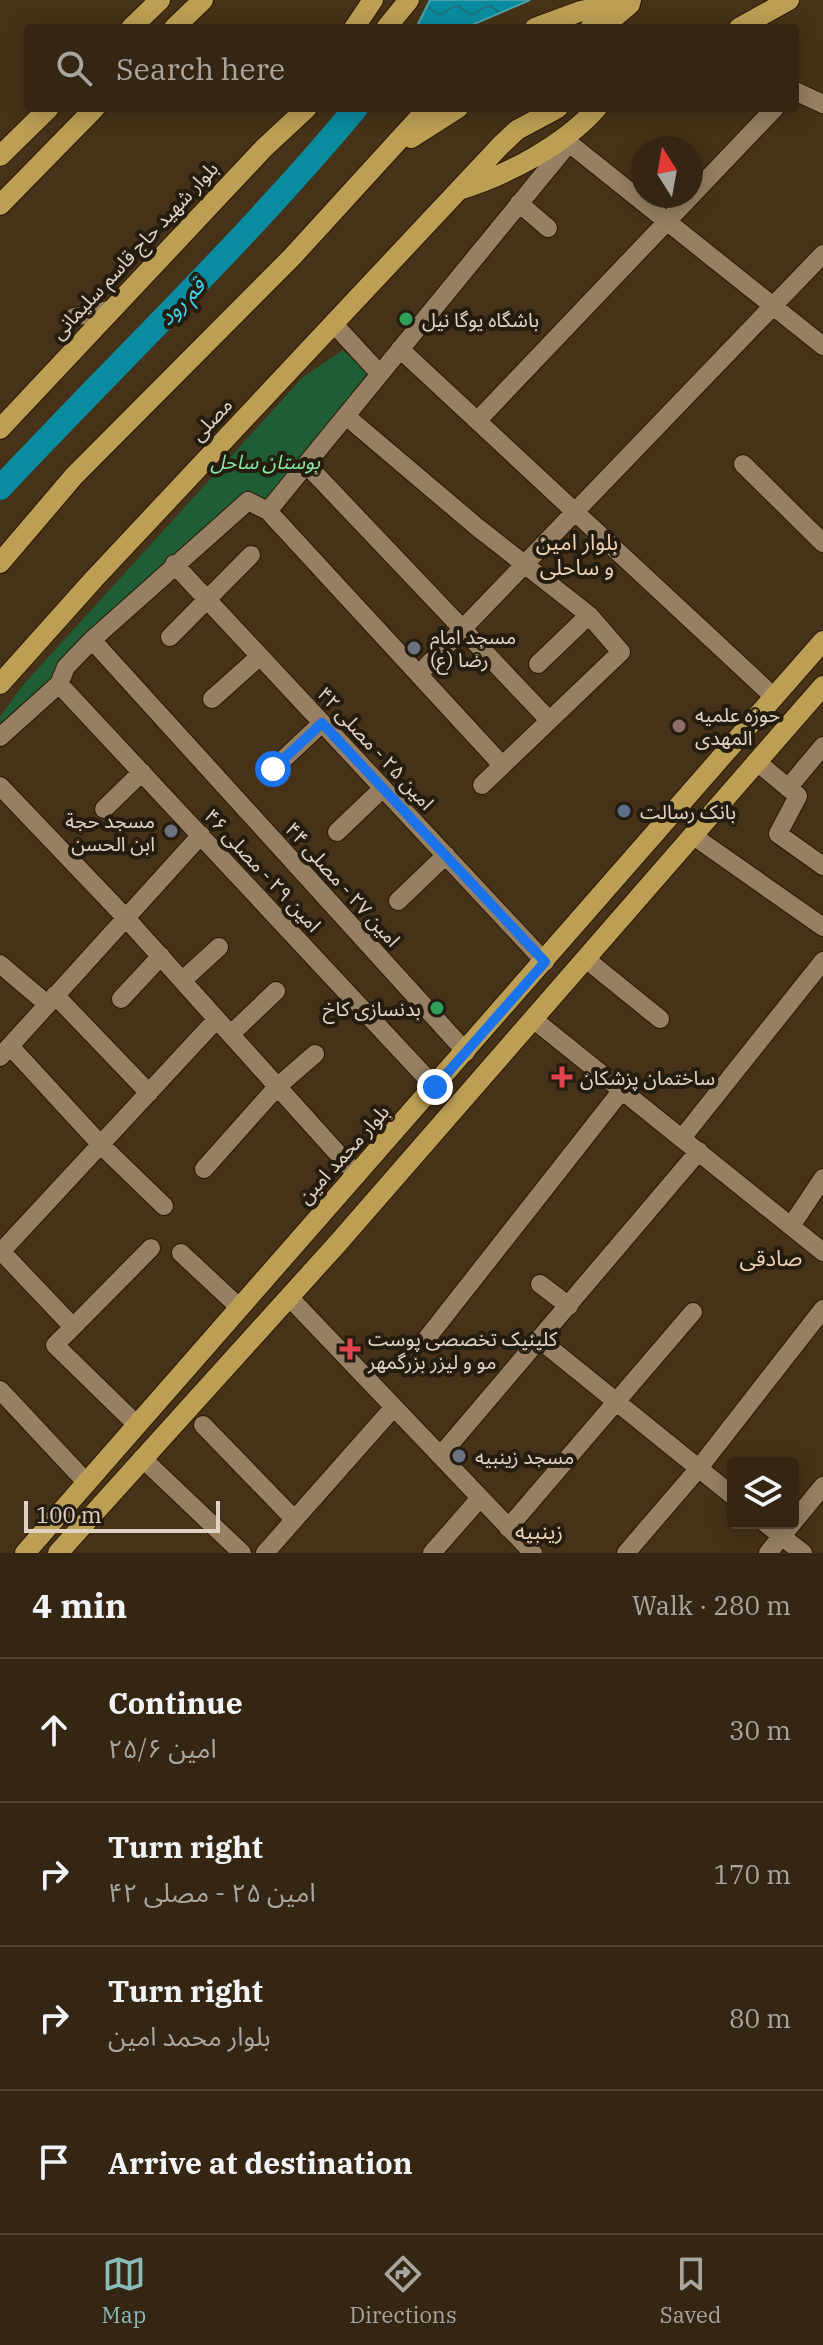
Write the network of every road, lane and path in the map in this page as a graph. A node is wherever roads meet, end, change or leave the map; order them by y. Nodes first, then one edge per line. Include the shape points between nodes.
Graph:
1 (160, 0) edge
2 (203, 0) edge
3 (373, 0) edge
4 (409, 0) edge
5 (632, 0) edge
6 (789, 0) edge
7 (135, 24) edge
8 (178, 24) edge
9 (357, 24) edge
10 (389, 24) edge
11 (546, 24) edge
12 (598, 24) edge
13 (746, 24) edge
14 (799, 93) edge
15 (823, 104) edge
16 (45, 112) edge
17 (91, 112) edge
18 (293, 112) edge
19 (303, 112) edge
20 (424, 112) edge
21 (452, 112) edge
22 (522, 112) edge
23 (551, 112) edge
24 (566, 112) edge
25 (593, 112) edge
26 (771, 112) edge
27 (517, 130) junction
28 (569, 137) junction
29 (273, 140) junction
30 (387, 153) junction
31 (0, 156) edge
32 (459, 190) junction
33 (519, 203) junction
34 (0, 205) edge
35 (669, 222) junction
36 (548, 228) dead end
37 (823, 254) edge
38 (773, 306) junction
39 (113, 309) junction
40 (74, 317) dead end
41 (333, 323) junction
42 (823, 346) edge
43 (400, 349) junction
44 (380, 374) junction
45 (346, 416) junction
46 (478, 420) junction
47 (0, 429) edge
48 (306, 464) junction
49 (743, 464) dead end
50 (268, 511) junction
51 (575, 511) junction
52 (823, 543) edge
53 (251, 555) dead end
54 (0, 563) edge
55 (174, 564) junction
56 (524, 564) junction
57 (208, 601) junction
58 (589, 615) junction
59 (462, 629) junction
60 (170, 637) dead end
61 (92, 640) junction
62 (823, 641) edge
63 (260, 656) junction
64 (538, 664) dead end
65 (419, 674) junction
66 (0, 684) edge
67 (59, 684) junction
68 (823, 686) edge
69 (773, 696) junction
70 (212, 699) dead end
71 (549, 720) junction
72 (322, 723) junction
73 (0, 737) edge
74 (823, 746) edge
75 (756, 761) junction
76 (502, 765) junction
77 (273, 769) dead end
78 (142, 772) junction
79 (482, 785) dead end
80 (383, 788) junction
81 (788, 788) junction
82 (1, 791) edge
83 (104, 809) dead end
84 (337, 832) dead end
85 (201, 835) junction
86 (692, 835) junction
87 (446, 855) junction
88 (823, 866) edge
89 (398, 901) dead end
90 (125, 917) junction
91 (823, 927) edge
92 (219, 947) dead end
93 (161, 956) junction
94 (587, 960) junction
95 (823, 961) edge
96 (545, 962) junction
97 (0, 964) edge
98 (183, 980) junction
99 (276, 991) dead end
100 (121, 999) dead end
101 (51, 1000) junction
102 (510, 1000) junction
103 (217, 1019) junction
104 (533, 1019) junction
105 (660, 1019) dead end
106 (231, 1034) junction
107 (5, 1052) edge
108 (466, 1052) junction
109 (315, 1054) dead end
110 (277, 1087) junction
111 (435, 1087) junction
112 (622, 1090) junction
113 (149, 1093) junction
114 (682, 1138) junction
115 (101, 1145) junction
116 (699, 1151) junction
117 (204, 1169) dead end
118 (357, 1175) junction
119 (823, 1178) edge
120 (164, 1206) dead end
121 (791, 1226) junction
122 (151, 1248) dead end
123 (1, 1252) edge
124 (823, 1252) edge
125 (181, 1253) dead end
126 (540, 1284) dead end
127 (289, 1297) junction
128 (569, 1306) junction
129 (240, 1308) junction
130 (823, 1309) edge
131 (693, 1312) dead end
132 (73, 1327) junction
133 (540, 1340) junction
134 (424, 1342) dead end
135 (0, 1390) edge
136 (616, 1403) junction
137 (394, 1407) junction
138 (137, 1425) junction
139 (203, 1425) dead end
140 (440, 1456) junction
141 (142, 1458) junction
142 (699, 1468) junction
143 (86, 1482) junction
144 (823, 1486) edge
145 (727, 1491) edge
146 (480, 1498) junction
147 (294, 1519) junction
148 (772, 1529) edge
149 (782, 1537) junction
150 (511, 1540) edge
151 (25, 1553) edge
152 (58, 1553) edge
153 (242, 1553) edge
154 (265, 1553) edge
155 (432, 1553) edge
156 (533, 1553) edge
157 (626, 1553) edge
158 (768, 1553) edge
159 (803, 1553) edge

1 - 7 main road
2 - 8 main road
3 - 9 main road
4 - 10 main road
5 - 11 main road
5 - 12 main road
6 - 13 main road
14 - 15 street
16 - 31 main road
17 - 34 main road
18 - 29 main road
19 - 29 main road, بلوار شهید حاج قاسم سلیمانی
20 - 30 main road
21 - 30 main road
22 - 27 main road
23 - 27 main road
24 - 28 main road
25 - 28 main road
26 - 35 street
27 - 32 main road, مصلی
28 - 32 main road via 488,181
28 - 33 street
28 - 35 street
29 - 39 main road, بلوار شهید حاج قاسم سلیمانی
30 - 54 main road via 292,257 74,476
32 - 41 main road, مصلی
33 - 36 street
33 - 43 street
35 - 38 street
35 - 46 street
37 - 38 street
38 - 42 street
38 - 51 street
39 - 40 street
39 - 47 main road, بلوار شهید حاج قاسم سلیمانی
41 - 44 street
41 - 66 main road, مصلی
43 - 44 street
43 - 46 street
44 - 45 street
45 - 48 street
45 - 56 street
46 - 51 street
48 - 50 street
48 - 59 street
49 - 52 street
50 - 55 street via 248,501
50 - 65 street
51 - 56 street
51 - 69 street
53 - 57 street
55 - 57 street, امین ۲۵ - مصلی ۴۲
55 - 61 street
56 - 58 street
56 - 59 street
57 - 60 street
57 - 63 street, امین ۲۵ - مصلی ۴۲
58 - 64 street
58 - 71 street via 621,652
59 - 65 street
59 - 71 street
61 - 67 street via 66,667
61 - 108 street, امین ۲۷ - مصلی ۴۴
62 - 69 main road, بلوار محمد امین
63 - 70 street
63 - 72 street, امین ۲۵ - مصلی ۴۲
65 - 76 street
67 - 73 street
67 - 78 street, امین ۲۹ - مصلی ۴۶
68 - 75 main road
69 - 96 main road, بلوار محمد امین
71 - 76 street
72 - 77 street
72 - 80 street, امین ۲۵ - مصلی ۴۲
74 - 81 street
75 - 81 street
75 - 86 main road
76 - 79 street
78 - 83 street
78 - 85 street, امین ۲۹ - مصلی ۴۶
80 - 84 street
80 - 87 street, امین ۲۵ - مصلی ۴۲
81 - 88 street via 798,796 778,834
82 - 90 street
85 - 90 street
85 - 111 street, امین ۲۹ - مصلی ۴۶
86 - 91 street
86 - 94 main road
87 - 89 street
87 - 96 street, امین ۲۵ - مصلی ۴۲
90 - 93 street
90 - 101 street
92 - 98 street
93 - 98 street
93 - 100 street
94 - 104 main road
94 - 105 street
95 - 114 street
96 - 102 main road, بلوار محمد امین
97 - 101 street
98 - 103 street
99 - 106 street
101 - 107 street
101 - 113 street
102 - 104 main road
102 - 108 main road, بلوار محمد امین
103 - 106 street
103 - 113 street
104 - 112 street
104 - 127 main road
106 - 110 street
107 - 115 street
108 - 111 main road, بلوار محمد امین
109 - 110 street
110 - 117 street
110 - 118 street
111 - 118 main road, بلوار محمد امین
112 - 114 street
112 - 134 street
113 - 115 street
114 - 116 street
115 - 120 street
115 - 123 street
116 - 121 street
116 - 128 street
118 - 129 main road, بلوار محمد امین
119 - 121 street
121 - 124 street
122 - 132 street
123 - 132 street
125 - 129 street
126 - 128 street
127 - 137 street
127 - 141 main road
128 - 133 street
129 - 138 main road, بلوار محمد امین
130 - 142 street
131 - 136 street
132 - 138 street via 55,1345
133 - 136 street
133 - 140 street
135 - 143 street
136 - 142 street
136 - 150 street
137 - 140 street
137 - 147 street
138 - 143 main road, بلوار محمد امین
139 - 147 street
140 - 146 street
141 - 152 main road
141 - 153 street
142 - 145 street
142 - 157 street
143 - 151 main road, بلوار محمد امین
144 - 149 street
146 - 150 street
146 - 155 street
147 - 154 street
148 - 149 street
149 - 158 street
149 - 159 street
150 - 156 street

